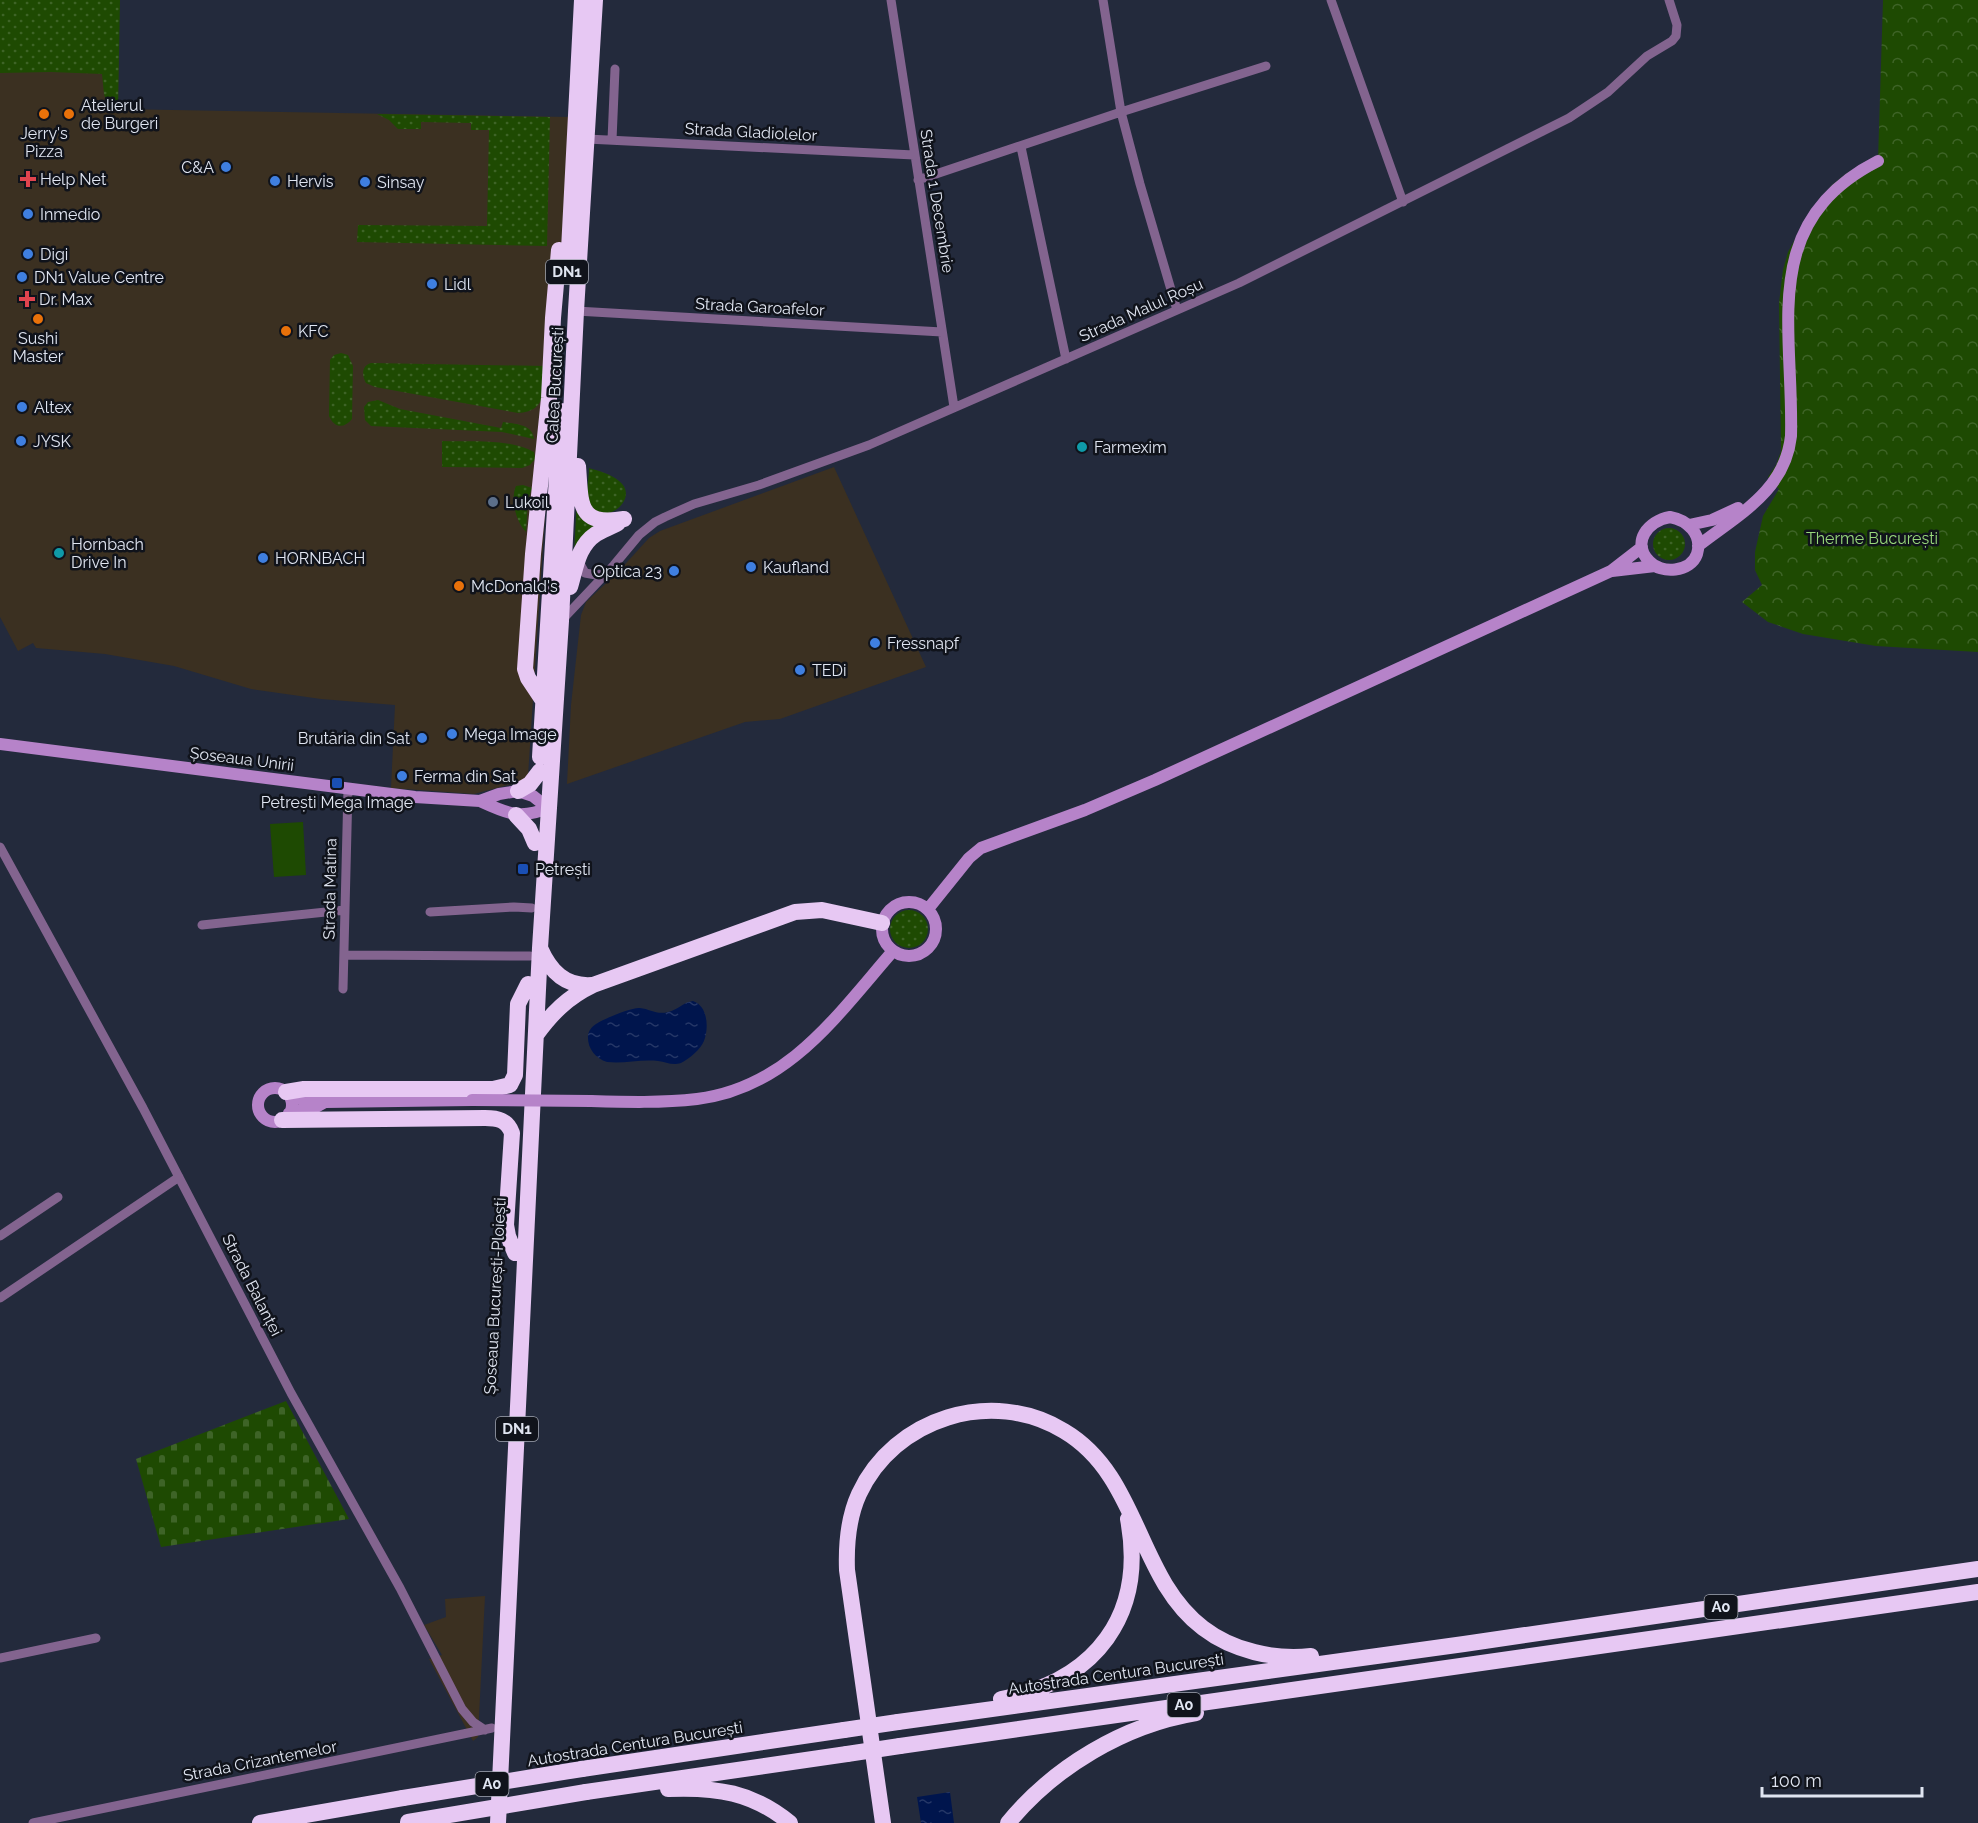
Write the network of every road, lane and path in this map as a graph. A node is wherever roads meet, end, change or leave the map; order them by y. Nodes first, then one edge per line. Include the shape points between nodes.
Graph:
1 (582, 0) edge
2 (595, 0) edge
3 (891, 0) edge
4 (1103, 0) edge
5 (1330, 0) edge
6 (1670, 0) edge
7 (1266, 66) dead end
8 (615, 69) dead end
9 (1121, 112) junction
10 (580, 138) junction
11 (612, 140) junction
12 (1021, 147) junction
13 (914, 154) junction
14 (1878, 161) dead end
15 (918, 180) junction
16 (1403, 202) junction
17 (1177, 310) junction
18 (576, 311) junction
19 (942, 332) junction
20 (1066, 359) junction
21 (954, 407) junction
22 (572, 408) junction
23 (1766, 493) junction
24 (1689, 525) junction
25 (1698, 546) junction
26 (1642, 547) junction
27 (578, 559) junction
28 (1655, 566) junction
29 (1611, 571) junction
30 (604, 574) junction
31 (561, 621) junction
32 (0, 744) edge
33 (545, 771) junction
34 (348, 789) junction
35 (518, 791) junction
36 (480, 801) junction
37 (541, 807) junction
38 (516, 815) junction
39 (535, 843) junction
40 (1, 850) edge
41 (532, 908) junction
42 (928, 909) junction
43 (345, 910) junction
44 (430, 912) dead end
45 (882, 923) junction
46 (202, 925) dead end
47 (893, 951) junction
48 (535, 952) junction
49 (344, 955) junction
50 (528, 984) junction
51 (593, 985) junction
52 (342, 989) dead end
53 (536, 1035) junction
54 (289, 1096) junction
55 (325, 1102) junction
56 (286, 1116) junction
57 (179, 1177) junction
58 (58, 1197) dead end
59 (0, 1236) edge
60 (515, 1253) junction
61 (0, 1298) edge
62 (1126, 1506) junction
63 (1978, 1569) edge
64 (1978, 1592) edge
65 (96, 1638) dead end
66 (1464, 1644) junction
67 (0, 1658) edge
68 (1468, 1664) junction
69 (921, 1719) junction
70 (488, 1729) junction
71 (616, 1787) junction
72 (405, 1822) edge
73 (33, 1823) edge
74 (260, 1823) edge
75 (488, 1823) edge
76 (498, 1823) edge
77 (790, 1823) edge
78 (883, 1823) edge
79 (1008, 1823) edge

1 - 10 highway, Calea București / DN1
2 - 10 highway, Calea București / DN1
3 - 13 street, Strada 1 Decembrie
4 - 9 street
5 - 16 street
6 - 16 street, Strada Malul Roșu via 1676,36 1608,92 1584,110
7 - 9 street
8 - 11 street
9 - 12 street
9 - 17 street
10 - 11 street, Strada Gladiolelor
10 - 18 highway, Calea București / DN1
10 - 33 highway, DN1 via 568,157 565,175 525,669 544,702
11 - 13 street, Strada Gladiolelor
12 - 15 street
12 - 20 street
13 - 15 street, Strada 1 Decembrie
14 - 23 street via 1853,175 1831,195 1797,248 1788,298 1790,444 1782,468
15 - 19 street, Strada 1 Decembrie
16 - 17 street, Strada Malul Roșu
17 - 20 street, Strada Malul Roșu
18 - 19 street, Strada Garoafelor
18 - 22 highway, Calea București / DN1
19 - 21 street, Strada 1 Decembrie
20 - 21 street, Strada Malul Roșu
21 - 30 street, Strada Malul Roșu via 869,445 665,517 639,536
22 - 27 highway via 584,509 600,521 624,519 591,538
22 - 31 highway, Calea București / DN1
23 - 24 street via 1712,520
23 - 25 street
24 - 25 street
24 - 26 street via 1670,517 1660,519 1646,530
25 - 28 street via 1695,557 1682,567 1666,570
26 - 28 street
26 - 29 street
27 - 30 street via 585,573
27 - 31 highway
28 - 29 street
29 - 42 street via 1146,784 981,848 963,864
30 - 31 street, Strada Malul Roșu
31 - 33 highway, Calea București / DN1
32 - 34 street, Șoseaua Unirii
33 - 35 highway
33 - 37 highway, Șoseaua București-Ploiești / DN1
34 - 36 street, Șoseaua Unirii
34 - 43 street, Strada Matina
35 - 36 street, Șoseaua Unirii
35 - 37 street via 529,794
36 - 38 street, Șoseaua Unirii
37 - 38 street via 528,815
37 - 39 highway, Șoseaua București-Ploiești / DN1
37 - 48 highway, Șoseaua București-Ploiești / DN1
38 - 39 highway via 529,828
39 - 41 highway, Șoseaua București-Ploiești / DN1
40 - 57 street, Strada Balanței
41 - 44 street
41 - 48 highway, Șoseaua București-Ploiești / DN1
42 - 45 street via 914,902 899,903 888,911
42 - 47 street via 937,926 931,946 917,956
43 - 46 street
43 - 49 street, Strada Matina
45 - 47 street via 883,939
45 - 51 highway via 832,911 804,910
47 - 55 street, bridge via 808,1046 747,1086 699,1099
48 - 49 street
48 - 50 highway, Șoseaua București-Ploiești / DN1
48 - 51 highway via 563,979
48 - 53 highway, Șoseaua București-Ploiești / DN1
49 - 52 street, Strada Matina
50 - 54 highway via 518,1004 515,1075 510,1085 493,1089 304,1089
50 - 60 highway, Șoseaua București-Ploiești / DN1
51 - 53 highway via 564,1002
53 - 76 highway, Șoseaua București-Ploiești / DN1
54 - 55 street
54 - 56 street
54 - 56 street via 270,1088 258,1100 259,1111 266,1119
55 - 56 street
56 - 60 highway via 501,1119 512,1133 506,1225
57 - 61 street
57 - 70 street, Strada Balanței via 462,1709 473,1722
58 - 59 street
60 - 70 highway, Șoseaua București-Ploiești / DN1
62 - 66 highway via 1178,1604 1204,1629 1231,1644 1254,1652 1305,1656 1411,1644
62 - 69 highway via 1133,1557 1131,1581 1120,1616 1091,1656 1056,1682
62 - 78 highway via 1109,1473 1082,1444 1051,1424 1011,1412 988,1410 946,1417 916,1431 879,1462 853,1509 846,1547
63 - 66 highway, Autostrada Centura București / A0
64 - 68 highway, A0
65 - 67 street
66 - 69 highway, Autostrada Centura București / A0
68 - 71 highway, A0, bridge
68 - 79 highway via 1414,1680 1187,1715 1154,1724 1077,1761 1053,1778
69 - 74 highway, Autostrada Centura București / A0, bridge via 582,1769
70 - 73 street, Strada Crizantemelor
70 - 75 highway, Șoseaua București-Ploiești / DN1
71 - 72 highway, A0, bridge
71 - 77 highway via 694,1788 737,1794 756,1800

